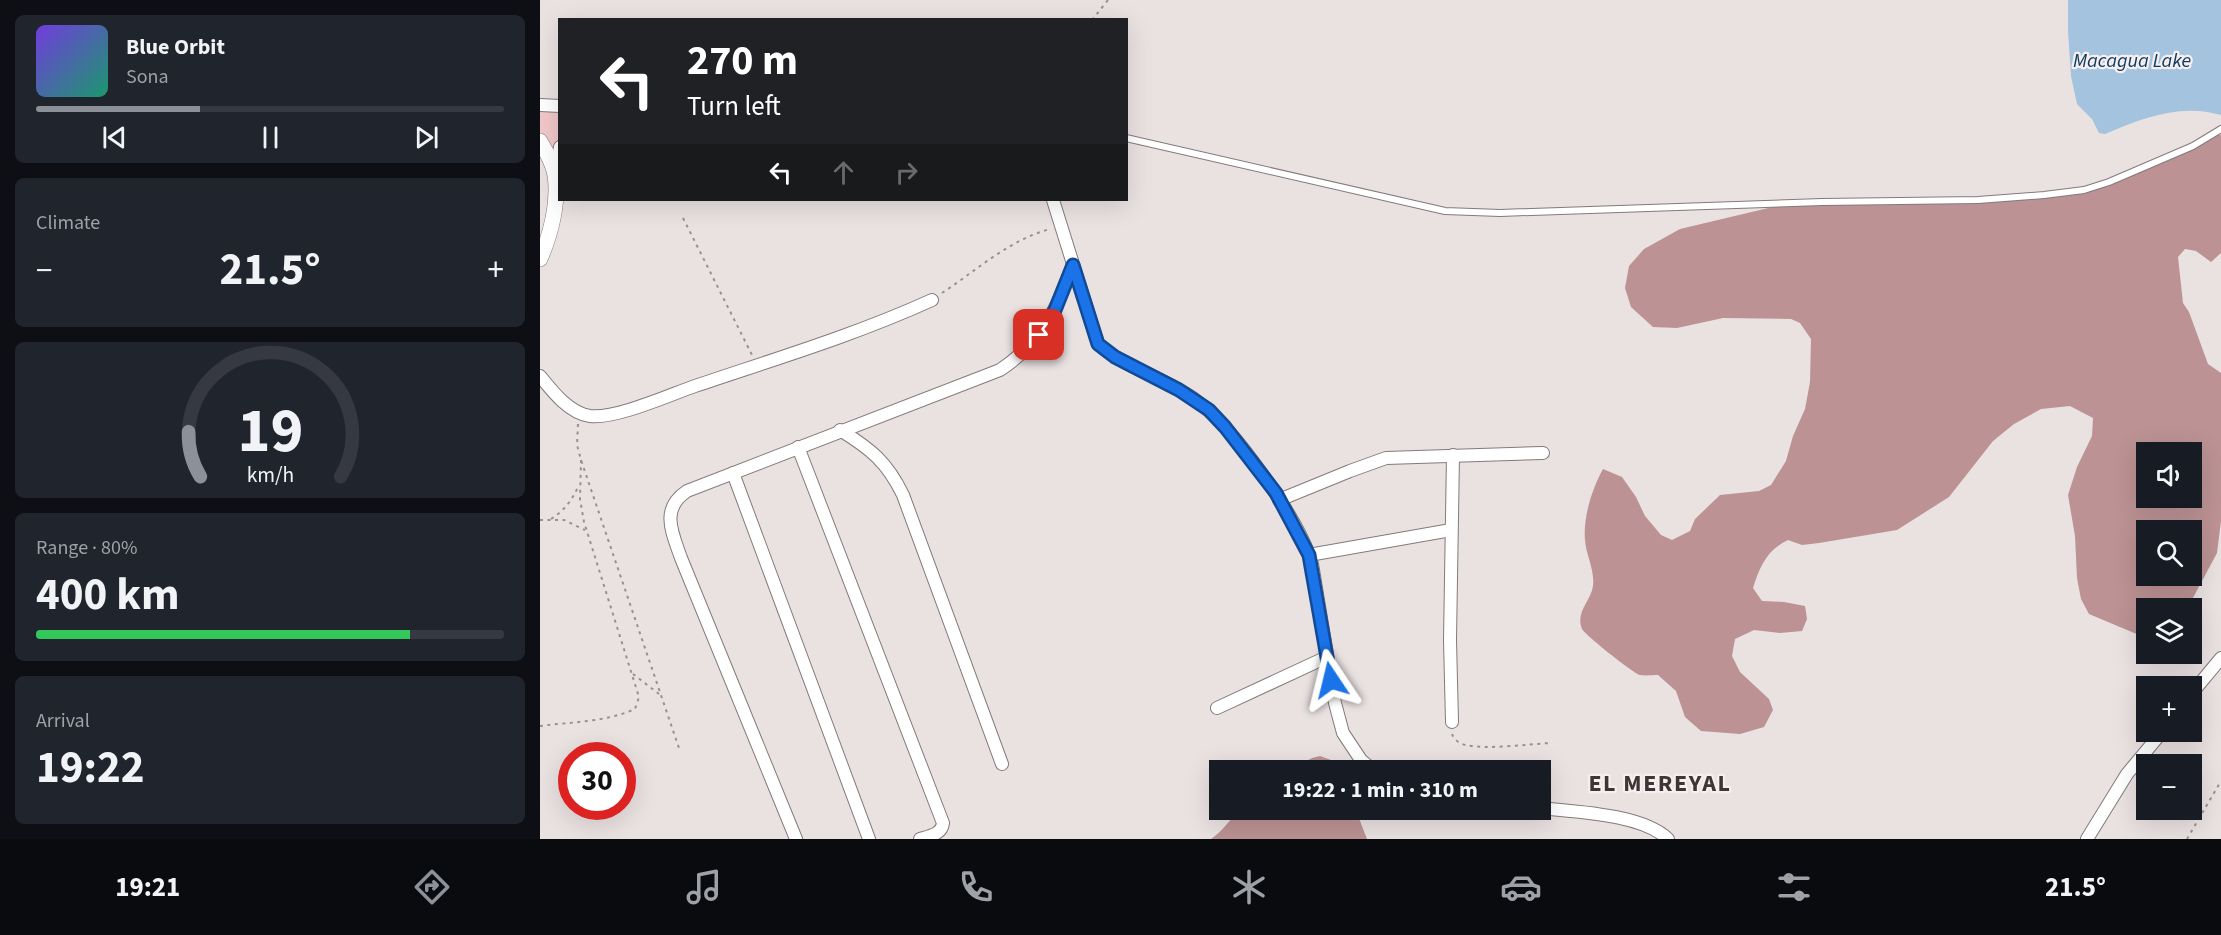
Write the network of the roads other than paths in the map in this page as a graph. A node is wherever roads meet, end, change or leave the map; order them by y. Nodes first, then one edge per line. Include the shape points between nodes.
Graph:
1 (540, 105) edge
2 (558, 106) edge
3 (2221, 129) edge
4 (1128, 138) edge
5 (540, 141) edge
6 (558, 158) edge
7 (555, 175) junction
8 (1053, 201) edge
9 (540, 259) edge
10 (1073, 265) junction
11 (932, 300) road end
12 (540, 376) edge
13 (840, 430) junction
14 (798, 447) junction
15 (1544, 453) dead end
16 (1453, 455) junction
17 (733, 473) junction
18 (1279, 500) junction
19 (1451, 530) junction
20 (1309, 555) junction
21 (1327, 657) junction
22 (2221, 658) edge
23 (2202, 681) edge
24 (1217, 708) dead end
25 (1452, 722) road end
26 (2154, 742) edge
27 (1363, 760) edge
28 (1002, 764) dead end
29 (1551, 809) edge
30 (796, 839) edge
31 (869, 839) edge
32 (920, 839) edge
33 (1668, 839) edge
34 (2087, 839) edge

1 - 2 street
3 - 4 lane via 2193,146 2109,182 2044,195 1500,213 1445,211
5 - 7 street
6 - 7 street
7 - 9 street via 554,210
8 - 10 street
10 - 13 street via 1055,310 1032,345 1018,358 989,374
10 - 18 street via 1098,344 1209,410
11 - 12 street via 848,335 604,415 581,413
13 - 14 street
13 - 28 street via 885,463 903,495
14 - 17 street
14 - 32 street via 943,823 939,832
15 - 16 street
16 - 18 street via 1386,458
16 - 19 street
17 - 30 street via 678,497 672,506 671,524 681,558
17 - 31 street
18 - 20 street
19 - 20 street
19 - 25 street
20 - 21 street
21 - 24 street
21 - 27 street via 1343,733
22 - 23 street
26 - 34 street via 2127,774
29 - 33 street via 1621,819 1658,831

